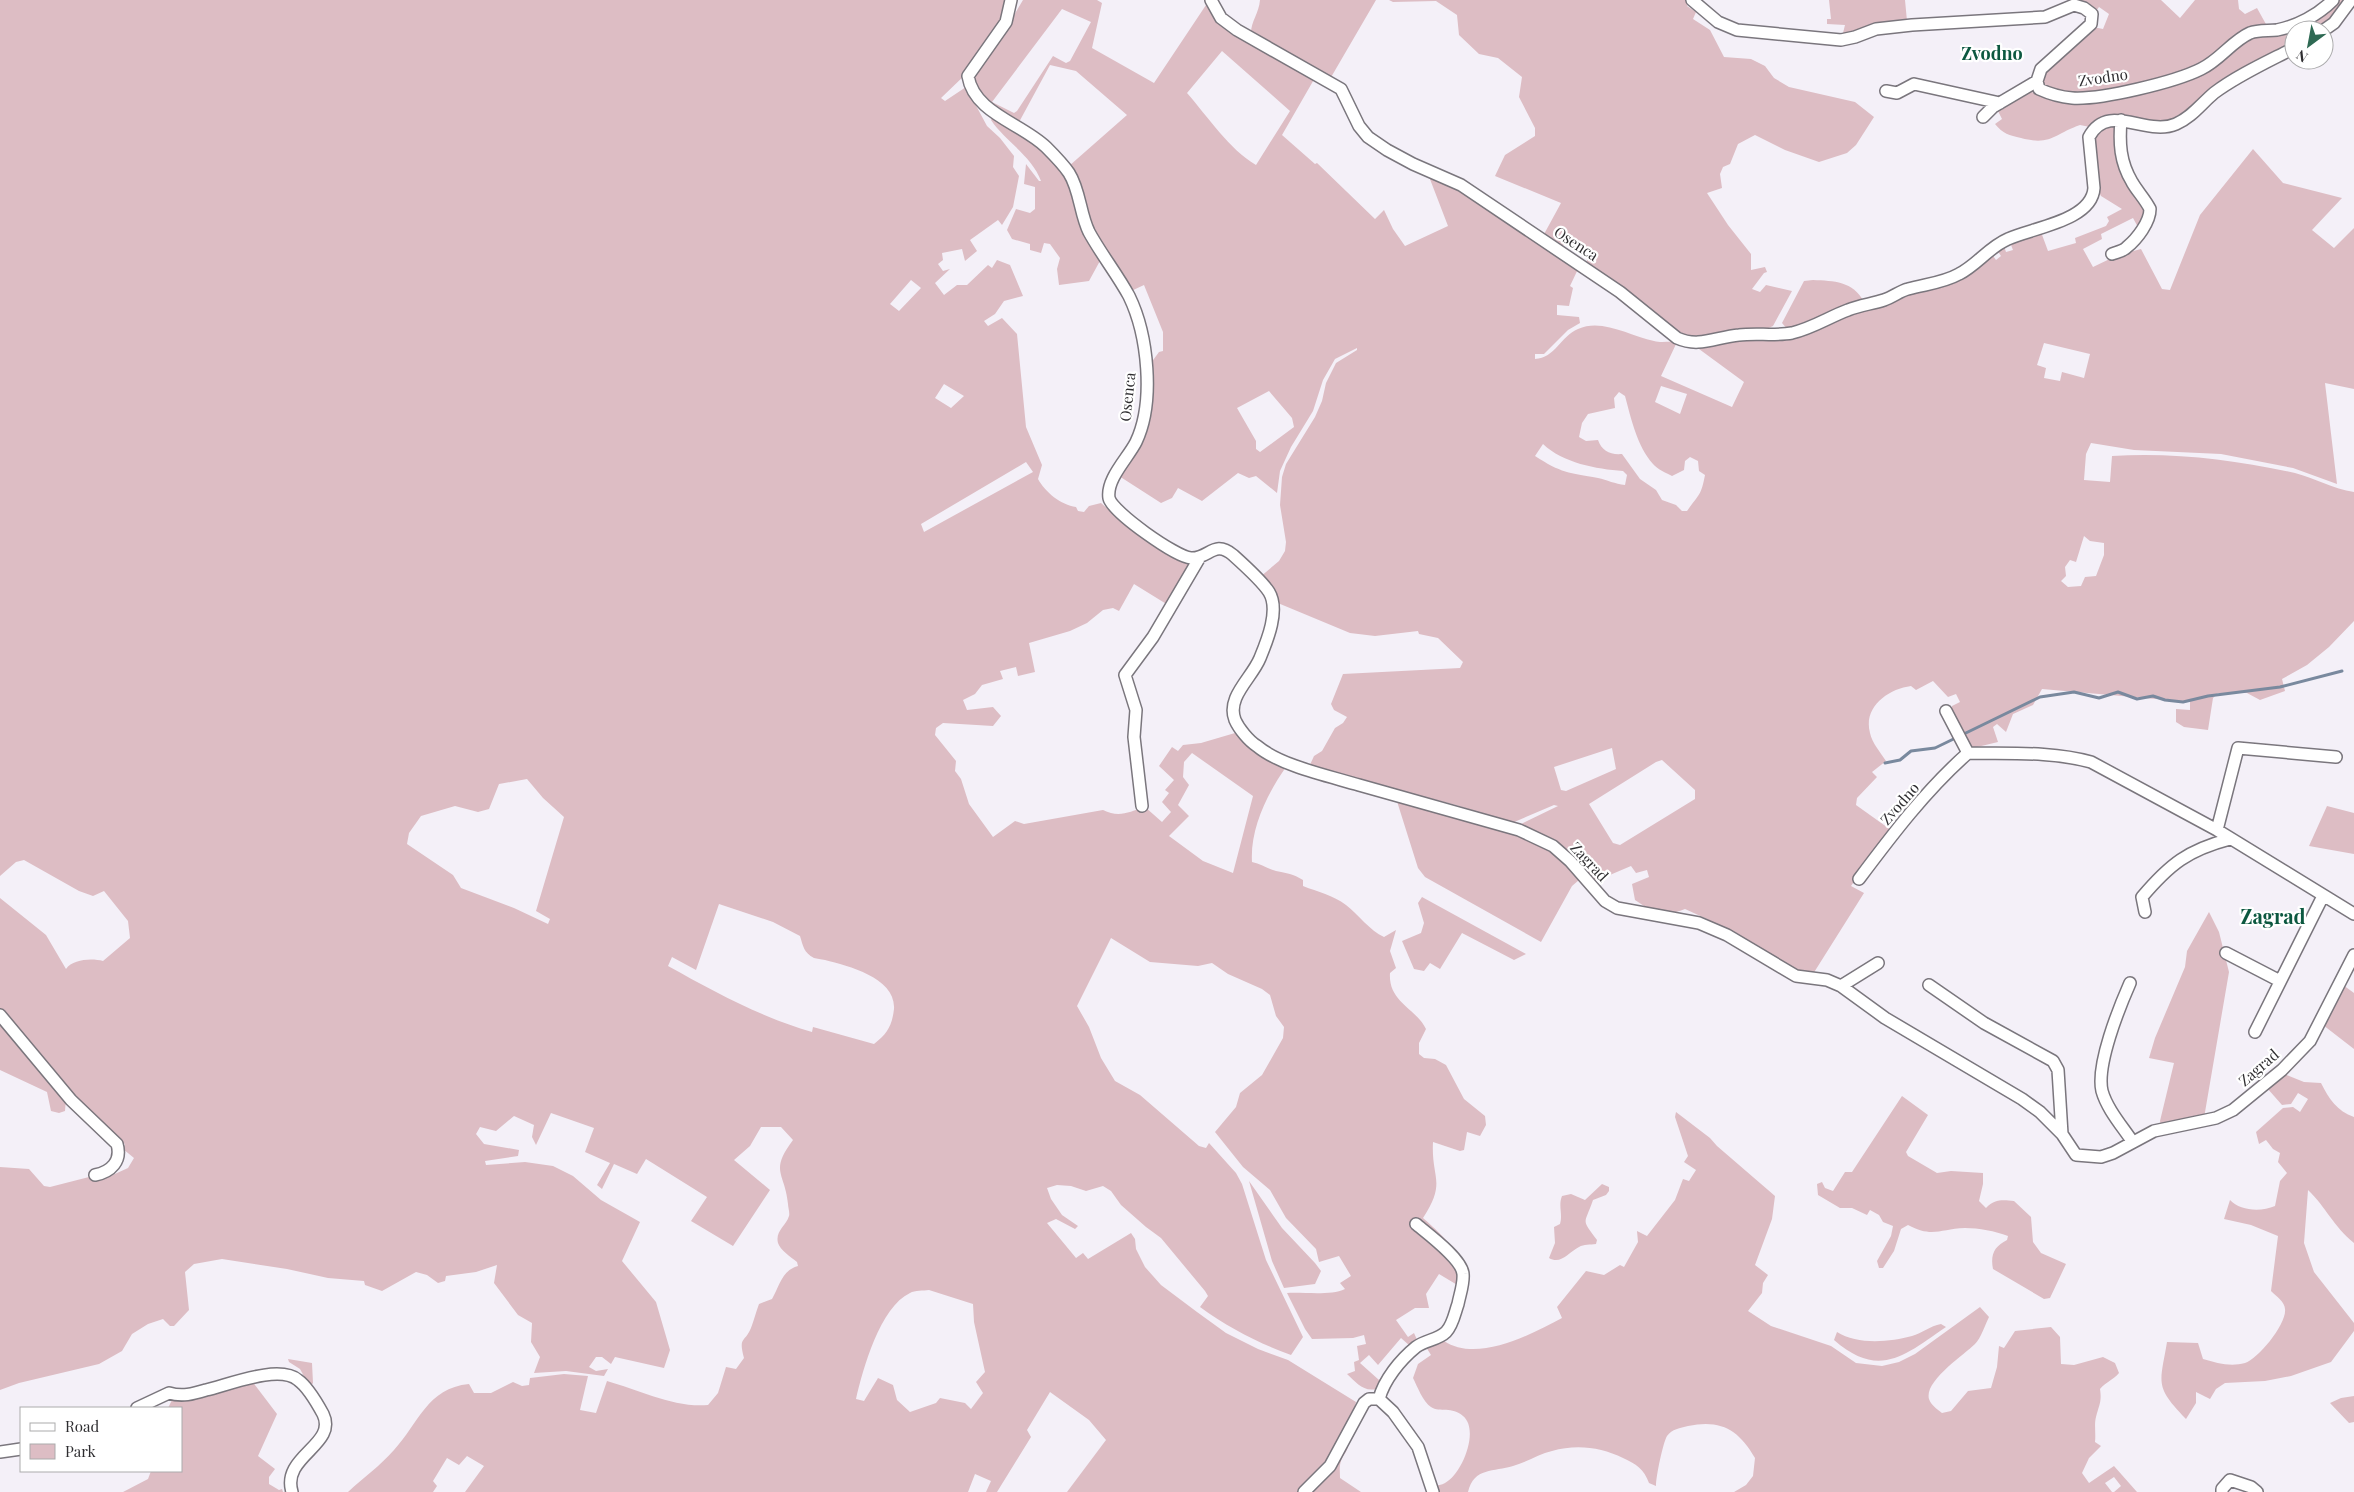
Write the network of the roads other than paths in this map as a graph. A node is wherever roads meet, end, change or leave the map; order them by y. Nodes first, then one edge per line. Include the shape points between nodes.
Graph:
1 (1011, 0) edge
2 (1211, 0) edge
3 (1692, 0) edge
4 (2333, 0) edge
5 (2351, 0) edge
6 (2334, 24) edge
7 (2284, 53) edge
8 (2037, 81) junction
9 (1886, 91) dead end
10 (2000, 103) junction
11 (1983, 118) dead end
12 (2121, 120) junction
13 (2112, 254) dead end
14 (1200, 556) junction
15 (1946, 710) dead end
16 (1968, 753) junction
17 (2336, 756) dead end
18 (1306, 770) joint
19 (1142, 806) dead end
20 (2216, 830) junction
21 (2230, 839) junction
22 (1859, 879) dead end
23 (2323, 896) junction
24 (2145, 912) dead end
25 (2354, 914) edge
26 (2226, 953) dead end
27 (2354, 955) edge
28 (1878, 963) dead end
29 (2280, 981) junction
30 (2130, 983) dead end
31 (1929, 985) dead end
32 (1841, 986) junction
33 (0, 1015) edge
34 (2255, 1032) dead end
35 (2062, 1134) junction
36 (2132, 1141) junction
37 (95, 1175) dead end
38 (1416, 1224) dead end
39 (1379, 1399) junction
40 (139, 1407) edge
41 (20, 1449) edge
42 (0, 1452) edge
43 (292, 1492) edge
44 (1304, 1492) edge
45 (1434, 1492) edge
46 (2222, 1492) edge
47 (2257, 1492) edge

1 - 14 street, Osenca via 1006,22 968,76 970,87 976,98 990,109 1044,145 1070,174 1088,229 1129,296 1145,356 1147,386 1143,420 1136,441 1110,486 1109,498 1113,507 1149,535 1181,555
2 - 12 street, Osenca via 1221,18 1237,30 1341,89 1358,126 1368,137 1413,164 1461,185 1614,287 1687,343 1704,343 1739,335 1791,333 1907,289 1961,274 1998,243 2041,229 2088,205 2094,195 2089,137 2100,123
3 - 8 street via 1718,22 1737,30 1841,40 1876,29 1912,24 2045,17 2074,5 2084,8 2092,14 2091,24 2041,69
4 - 8 street, Zvodno via 2318,13 2294,25 2252,32 2202,69 2152,86 2073,98 2040,89
5 - 6 street
7 - 12 street via 2233,80 2193,114 2174,125 2152,128
8 - 10 street
9 - 10 street via 1897,93 1914,84
10 - 11 street
12 - 13 street via 2119,145 2124,164 2150,214 2126,249
14 - 18 street, Osenca via 1214,549 1223,549 1269,592 1274,605 1273,618 1260,659 1237,693 1233,708 1235,720 1258,747
14 - 19 street via 1153,637 1126,675 1136,710 1134,737
15 - 16 street
16 - 20 street via 2028,753 2091,762
16 - 22 street, Zvodno via 1896,830
17 - 20 street via 2238,748
18 - 32 street, Zagrad via 1520,830 1552,846 1570,861 1605,901 1617,908 1699,923 1727,935 1796,976 1827,980
20 - 21 street
21 - 23 street
21 - 24 street via 2195,850 2164,871 2142,897
23 - 25 street
23 - 29 street, Zagrad
26 - 29 street
27 - 36 street, Zagrad via 2310,1041 2282,1070 2233,1110 2216,1118 2154,1132
28 - 32 street
29 - 34 street, Zagrad
30 - 36 street via 2110,1035 2102,1080 2106,1101
31 - 35 street via 1984,1023 2053,1061 2058,1070
32 - 35 street, Zagrad via 1860,1002 2022,1099
33 - 37 street via 71,1100 117,1144 116,1162 106,1173
35 - 36 street, Zagrad via 2076,1155 2083,1156 2107,1155
38 - 39 street via 1460,1266 1463,1272 1461,1288 1448,1331 1417,1347 1383,1385
39 - 44 street via 1369,1399 1364,1403 1330,1466
39 - 45 street via 1393,1412 1418,1447
40 - 43 street via 169,1393 178,1396 195,1393 251,1378 277,1374 298,1379 316,1402 326,1427 320,1440 292,1471
41 - 42 street
46 - 47 street via 2230,1480

